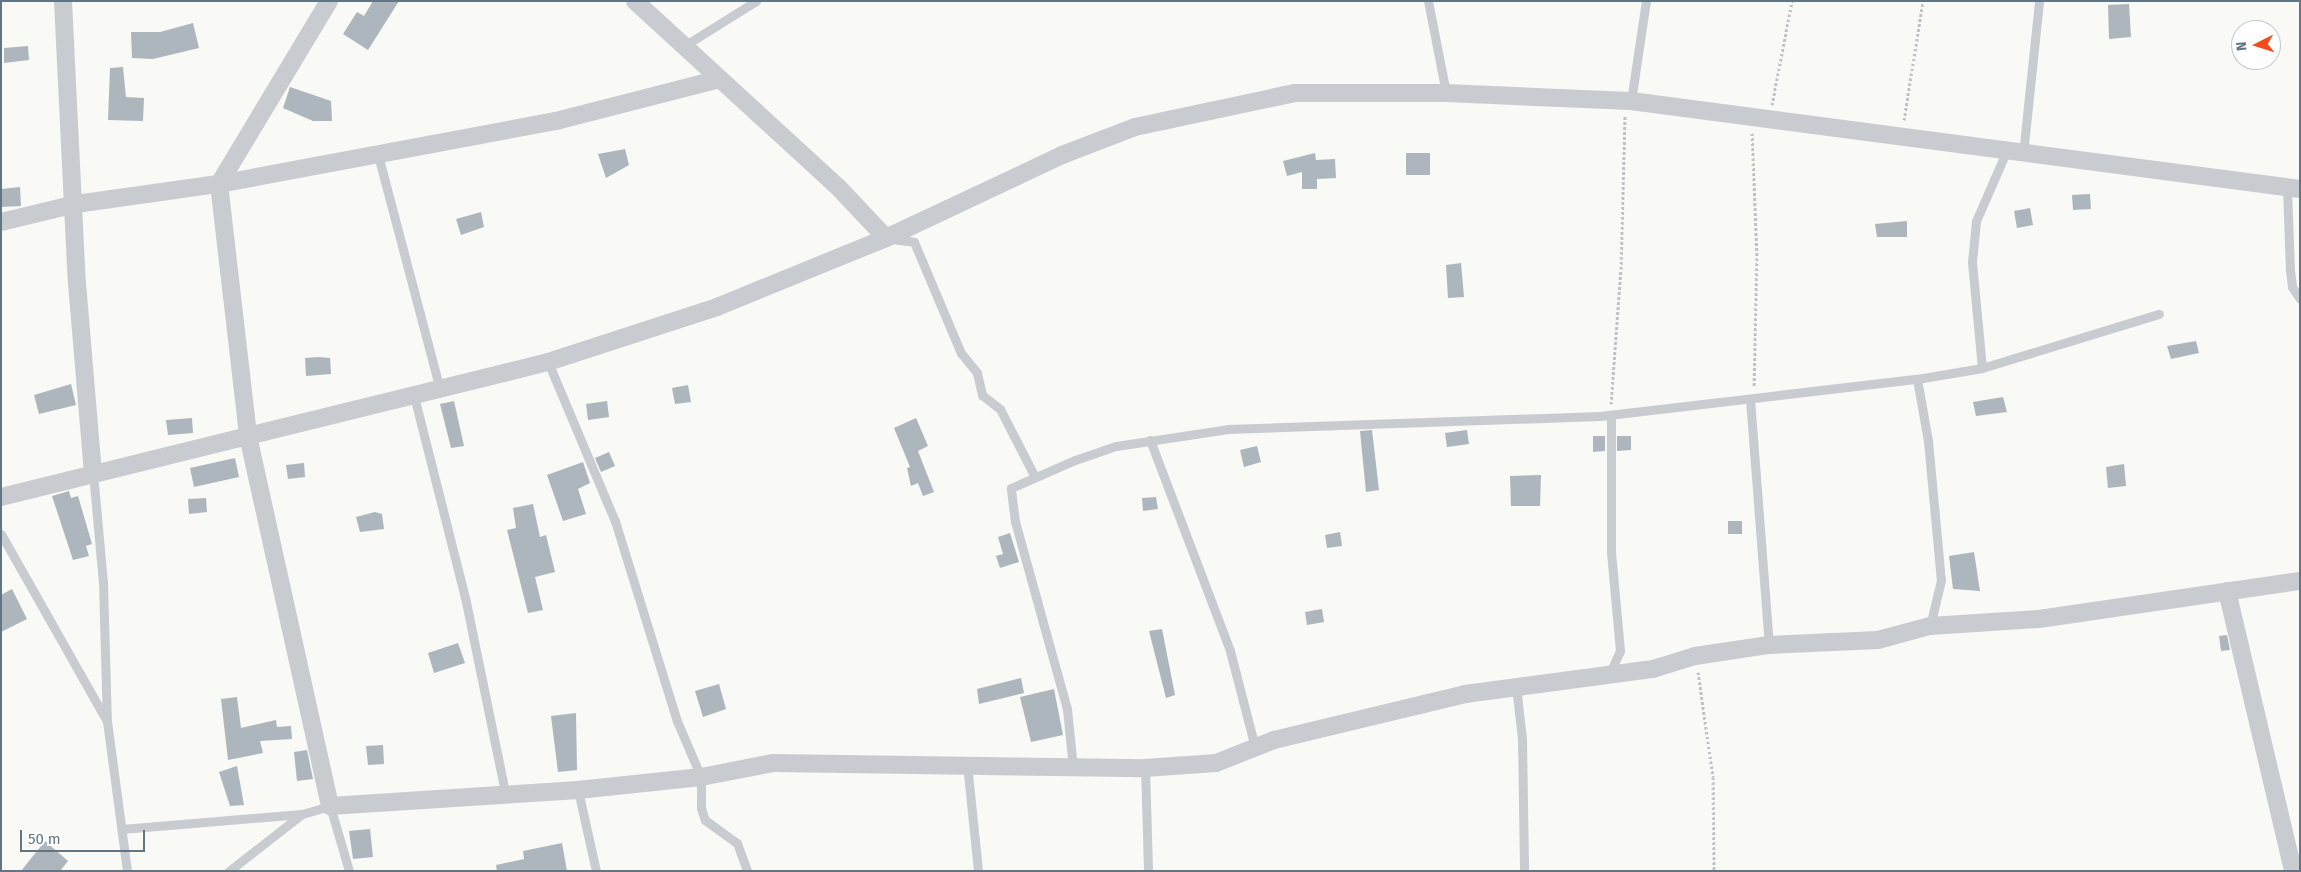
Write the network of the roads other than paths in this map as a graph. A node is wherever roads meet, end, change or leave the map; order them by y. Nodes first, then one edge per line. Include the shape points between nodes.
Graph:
1 (63, 1) edge
2 (329, 1) edge
3 (635, 1) edge
4 (756, 1) edge
5 (1428, 1) edge
6 (1646, 1) edge
7 (2039, 1) edge
8 (684, 46) junction
9 (720, 79) junction
10 (1446, 93) junction
11 (1629, 101) junction
12 (2014, 153) junction
13 (378, 155) junction
14 (219, 184) junction
15 (2293, 189) edge
16 (76, 204) junction
17 (1, 222) edge
18 (886, 238) junction
19 (2300, 299) edge
20 (2159, 314) dead end
21 (548, 362) junction
22 (1982, 368) junction
23 (1917, 379) junction
24 (440, 390) junction
25 (414, 396) junction
26 (1750, 399) junction
27 (1611, 415) junction
28 (248, 436) junction
29 (1150, 440) junction
30 (93, 472) junction
31 (1035, 477) junction
32 (1, 497) edge
33 (1, 534) edge
34 (2300, 581) edge
35 (2227, 591) junction
36 (1930, 626) junction
37 (1769, 645) junction
38 (1608, 676) junction
39 (1516, 686) junction
40 (107, 722) junction
41 (1255, 747) junction
42 (967, 762) junction
43 (1073, 768) junction
44 (1145, 768) junction
45 (701, 777) junction
46 (578, 790) junction
47 (506, 797) junction
48 (330, 806) junction
49 (302, 814) junction
50 (122, 829) junction
51 (127, 871) edge
52 (229, 871) edge
53 (349, 871) edge
54 (596, 871) edge
55 (747, 871) edge
56 (978, 871) edge
57 (1148, 871) edge
58 (1524, 871) edge
59 (2293, 871) edge

1 - 16 street
2 - 14 street
3 - 8 street
4 - 8 lane
5 - 10 lane
6 - 11 lane
7 - 12 lane
8 - 9 street
9 - 13 street via 556,122
9 - 18 street via 838,187
10 - 11 street
10 - 18 street via 1295,93 1135,127 1062,155
11 - 12 street via 1902,135
12 - 15 street
12 - 22 lane via 1976,221 1972,262
13 - 14 street
13 - 24 lane
14 - 16 street
14 - 28 street
15 - 19 lane via 2290,270
16 - 17 street
16 - 30 street
18 - 21 street via 718,306
18 - 31 lane via 914,242 961,353 977,373 982,395 1000,409
20 - 22 lane
21 - 24 street
21 - 45 lane via 615,521 677,721
22 - 23 lane
23 - 26 lane
23 - 36 lane via 1928,442 1941,580
24 - 25 street
25 - 28 street
25 - 47 lane via 466,602
26 - 27 lane
26 - 37 lane
27 - 29 lane via 1228,429
27 - 38 lane via 1611,552 1620,651
28 - 30 street
28 - 48 street
29 - 31 lane via 1108,449
29 - 41 lane via 1230,651
30 - 32 street
30 - 40 lane via 103,582
31 - 43 lane via 1011,488 1012,504 1067,709
33 - 40 lane
34 - 35 street
35 - 36 street via 2039,619
35 - 59 street
36 - 37 street via 1878,640
37 - 38 street via 1695,656
38 - 39 street
39 - 41 street via 1437,699
39 - 58 lane via 1522,739
40 - 50 lane
41 - 44 street via 1216,763
42 - 43 street
42 - 45 street via 773,763
42 - 56 lane
43 - 44 street
44 - 57 lane
45 - 46 street
45 - 55 lane via 701,808 706,820 736,844
46 - 47 street
46 - 54 lane
47 - 48 street
48 - 49 lane
48 - 53 lane
49 - 50 lane
49 - 52 lane
50 - 51 lane

